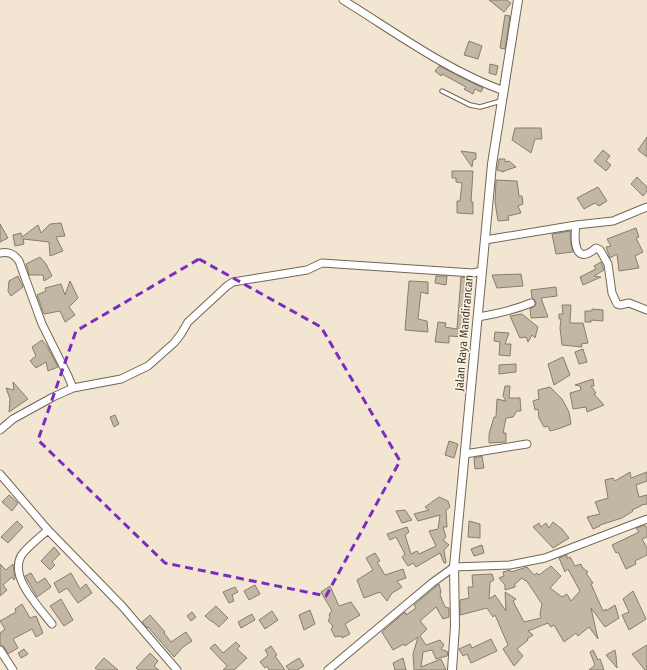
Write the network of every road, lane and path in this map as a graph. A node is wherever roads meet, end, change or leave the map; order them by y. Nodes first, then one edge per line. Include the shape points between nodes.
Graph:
1 (343, 0) edge
2 (518, 0) edge
3 (442, 91) dead end
4 (504, 91) junction
5 (502, 100) junction
6 (647, 207) edge
7 (576, 225) junction
8 (485, 240) junction
9 (0, 253) edge
10 (482, 271) junction
11 (531, 303) dead end
12 (647, 310) edge
13 (478, 316) junction
14 (73, 388) junction
15 (0, 430) edge
16 (527, 444) dead end
17 (465, 454) junction
18 (0, 475) edge
19 (647, 520) edge
20 (48, 530) junction
21 (454, 567) junction
22 (52, 624) dead end
23 (0, 650) edge
24 (14, 670) edge
25 (177, 670) edge
26 (328, 670) edge
27 (452, 670) edge

1 - 4 street via 455,70
2 - 4 street, Jalan Raya Mandirancan
3 - 5 lane via 470,105 480,107
4 - 5 street, Jalan Raya Mandirancan
5 - 8 street, Jalan Raya Mandirancan via 492,164
6 - 7 street via 614,221
7 - 8 street
7 - 12 street via 576,250 581,254 590,254 596,248 600,250 608,264 612,293 617,304 629,303
8 - 10 street, Jalan Raya Mandirancan
9 - 14 street via 9,252 19,261 42,324
10 - 13 street, Jalan Raya Mandirancan
10 - 14 street via 473,273 322,263 307,270 233,282 188,322 174,343 148,366 121,378
11 - 13 street via 517,309
13 - 17 street, Jalan Raya Mandirancan
14 - 15 street via 13,418
16 - 17 street
17 - 21 street, Jalan Raya Mandirancan
18 - 20 street
19 - 21 street via 545,558 510,565
20 - 22 street via 22,555 19,563 24,588
20 - 25 street via 122,606
21 - 26 street
21 - 27 street, Jalan Raya Mandirancan via 455,626
23 - 24 street

